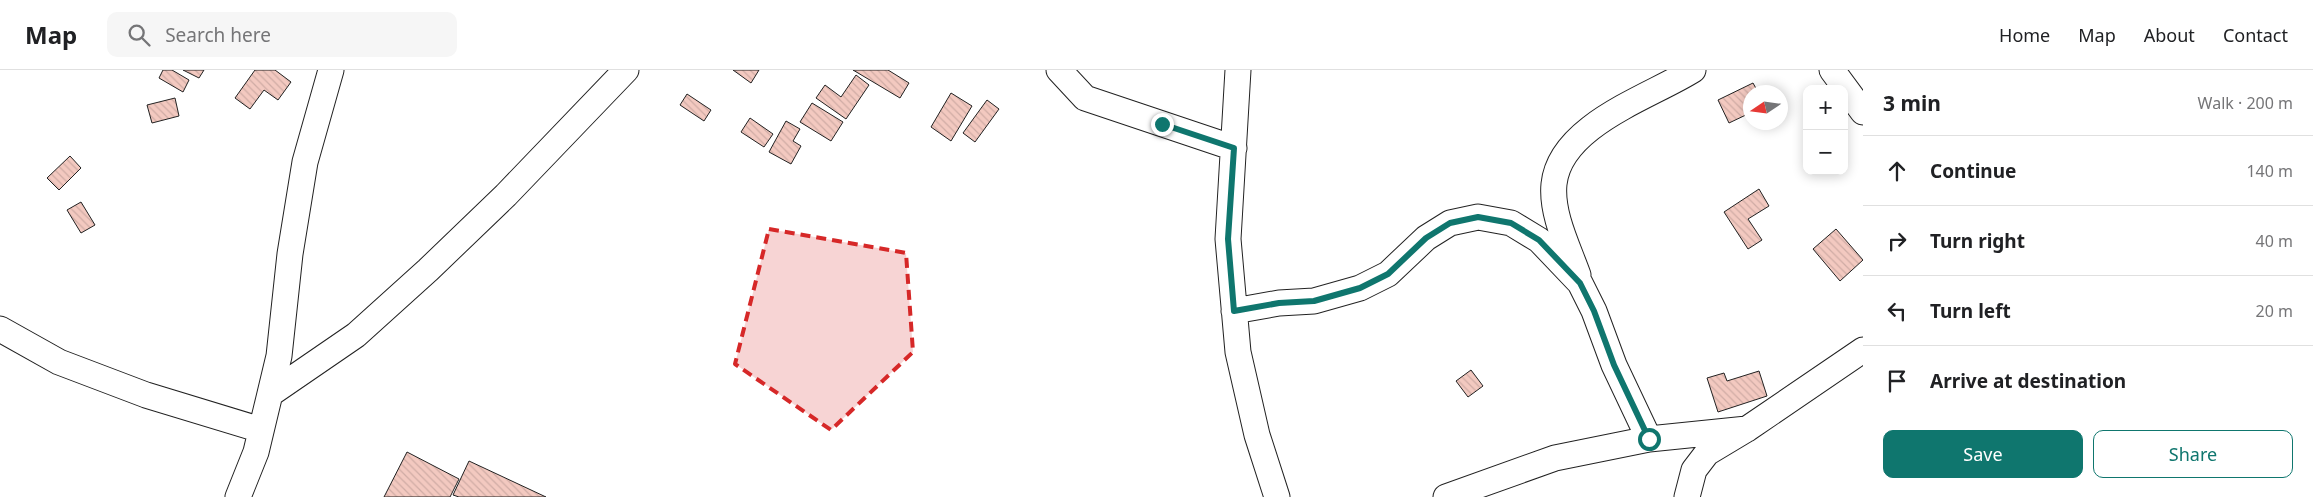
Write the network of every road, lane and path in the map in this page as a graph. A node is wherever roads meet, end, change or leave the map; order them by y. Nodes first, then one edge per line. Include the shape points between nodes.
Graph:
1 (331, 70) edge
2 (626, 70) edge
3 (1059, 70) edge
4 (1238, 70) edge
5 (1693, 70) edge
6 (1832, 70) edge
7 (1863, 112) edge
8 (1234, 148) junction
9 (1580, 283) junction
10 (1234, 311) junction
11 (0, 329) edge
12 (1863, 350) edge
13 (270, 394) junction
14 (261, 430) junction
15 (1747, 430) junction
16 (1649, 439) junction
17 (238, 497) edge
18 (1277, 497) edge
19 (1446, 497) edge
20 (1688, 497) edge

1 - 13 street via 305,162 290,254 279,356
2 - 13 street via 506,195 428,270 356,334
3 - 8 street via 1085,98
4 - 8 street
5 - 9 street via 1582,134 1561,158 1554,184 1556,212
6 - 7 street
8 - 10 street via 1228,239
9 - 10 street via 1539,240 1511,223 1478,217 1450,223 1426,238 1388,274 1360,288 1314,301
9 - 16 street
10 - 18 street via 1238,352 1257,435
11 - 14 street via 67,366 146,395
12 - 15 street
13 - 14 street
14 - 17 street
15 - 16 street
15 - 20 street via 1707,453 1694,470
16 - 19 street via 1555,458

